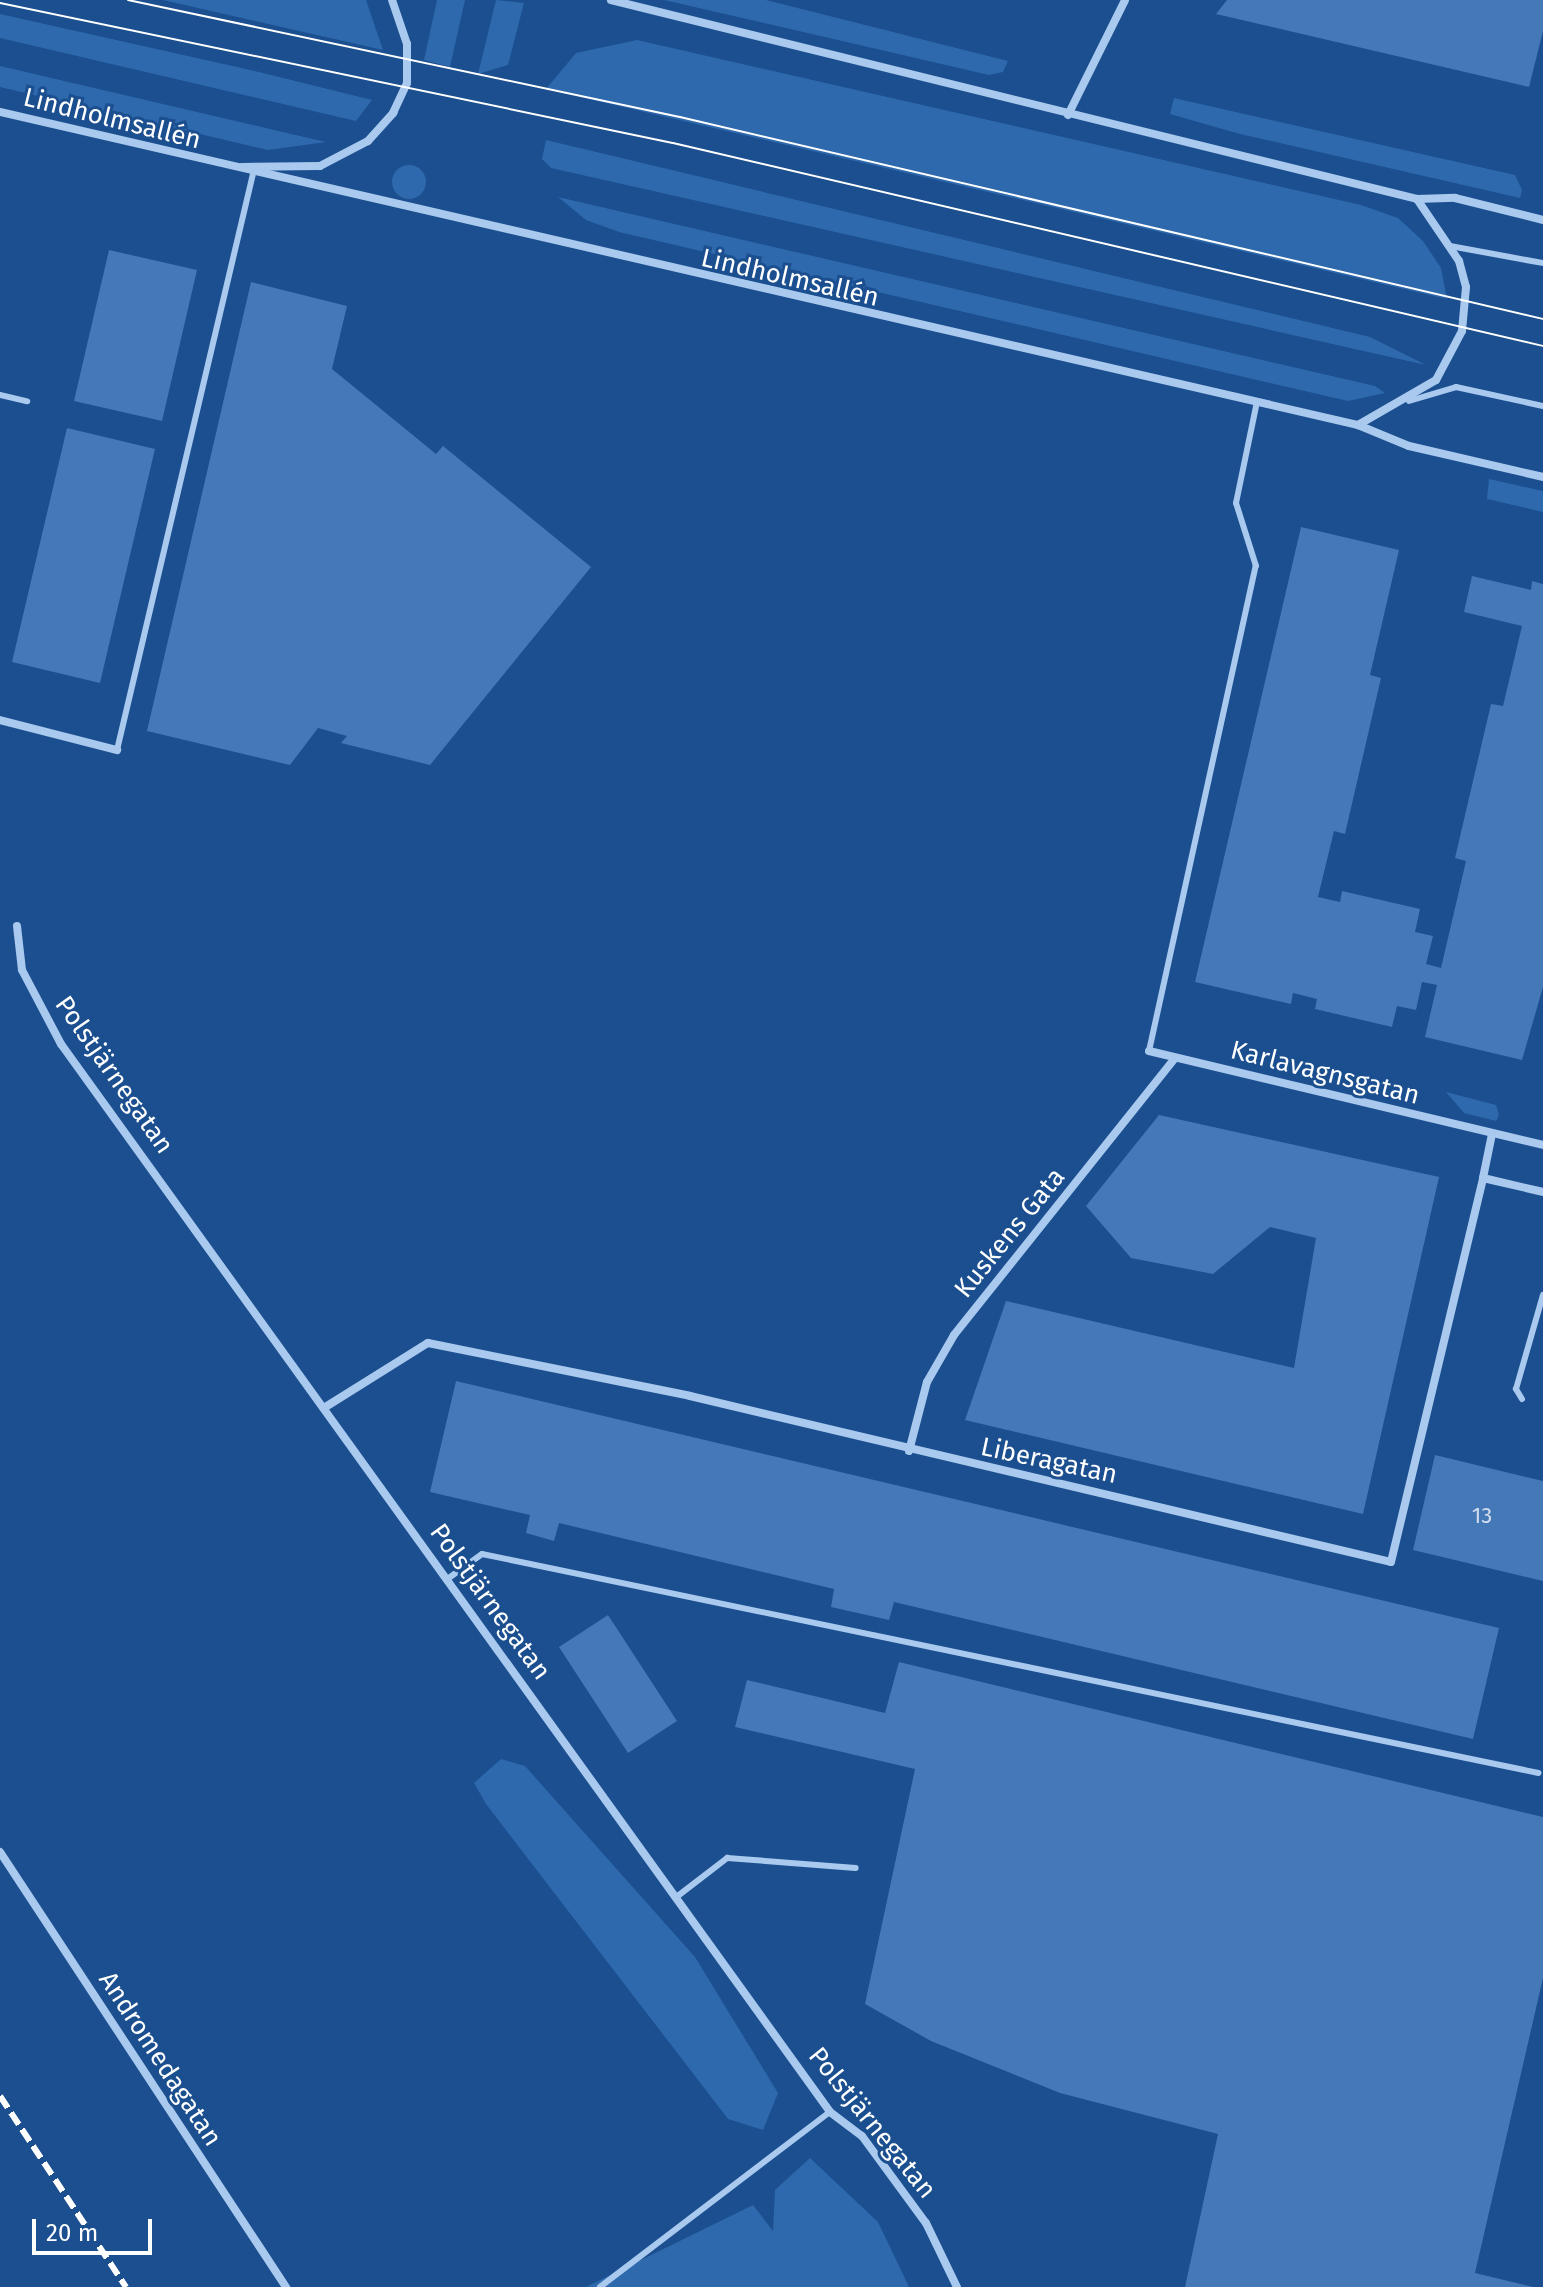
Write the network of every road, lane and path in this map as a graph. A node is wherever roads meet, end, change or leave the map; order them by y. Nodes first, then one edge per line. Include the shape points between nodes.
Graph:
1 (392, 0) edge
2 (611, 0) edge
3 (1125, 0) edge
4 (0, 112) edge
5 (1068, 115) junction
6 (214, 165) junction
7 (253, 174) junction
8 (1417, 199) junction
9 (1543, 220) edge
10 (1450, 246) junction
11 (1543, 263) edge
12 (0, 395) edge
13 (27, 401) dead end
14 (1409, 401) junction
15 (1256, 406) junction
16 (1543, 406) edge
17 (1358, 425) junction
18 (1543, 477) edge
19 (0, 720) edge
20 (117, 750) joint
21 (17, 926) dead end
22 (1149, 1051) joint
23 (1175, 1058) junction
24 (1492, 1134) junction
25 (1543, 1145) edge
26 (1483, 1178) junction
27 (1543, 1192) edge
28 (1543, 1295) edge
29 (1522, 1399) dead end
30 (327, 1406) junction
31 (909, 1451) junction
32 (446, 1580) junction
33 (1539, 1773) dead end
34 (0, 1852) edge
35 (856, 1868) dead end
36 (679, 1895) junction
37 (830, 2112) junction
38 (286, 2287) edge
39 (600, 2287) edge
40 (957, 2287) edge

1 - 6 street, Lindholmsallén via 407,44 407,83 393,113 368,141 320,166
2 - 5 street
3 - 5 street
4 - 6 street, Lindholmsallén
5 - 8 street
6 - 7 street, Lindholmsallén
7 - 15 street, Lindholmsallén
7 - 20 lane
8 - 9 street via 1455,198
8 - 10 street
10 - 11 lane
10 - 14 street via 1466,287 1462,331 1436,380
12 - 13 lane
14 - 16 lane via 1456,387
14 - 17 street
15 - 17 street, Lindholmsallén
15 - 22 lane via 1236,503 1256,566
17 - 18 street, Lindholmsallén via 1409,446
19 - 20 street
21 - 30 street, Polstjärnegatan via 22,970 61,1044
22 - 23 street, Karlavagnsgatan
23 - 24 street, Karlavagnsgatan
23 - 31 street, Kuskens Gata via 954,1335 927,1382
24 - 25 street, Karlavagnsgatan
24 - 26 street
26 - 27 street
26 - 31 street, Liberagatan via 1391,1562
28 - 29 lane via 1516,1389
30 - 31 street, Liberagatan via 428,1343 690,1396
30 - 32 street, Polstjärnegatan
32 - 33 lane via 482,1554
32 - 36 street, Polstjärnegatan
34 - 38 street, Andromedagatan
35 - 36 lane via 727,1858
36 - 37 street, Polstjärnegatan
37 - 39 lane
37 - 40 street, Polstjärnegatan via 862,2136 926,2223

